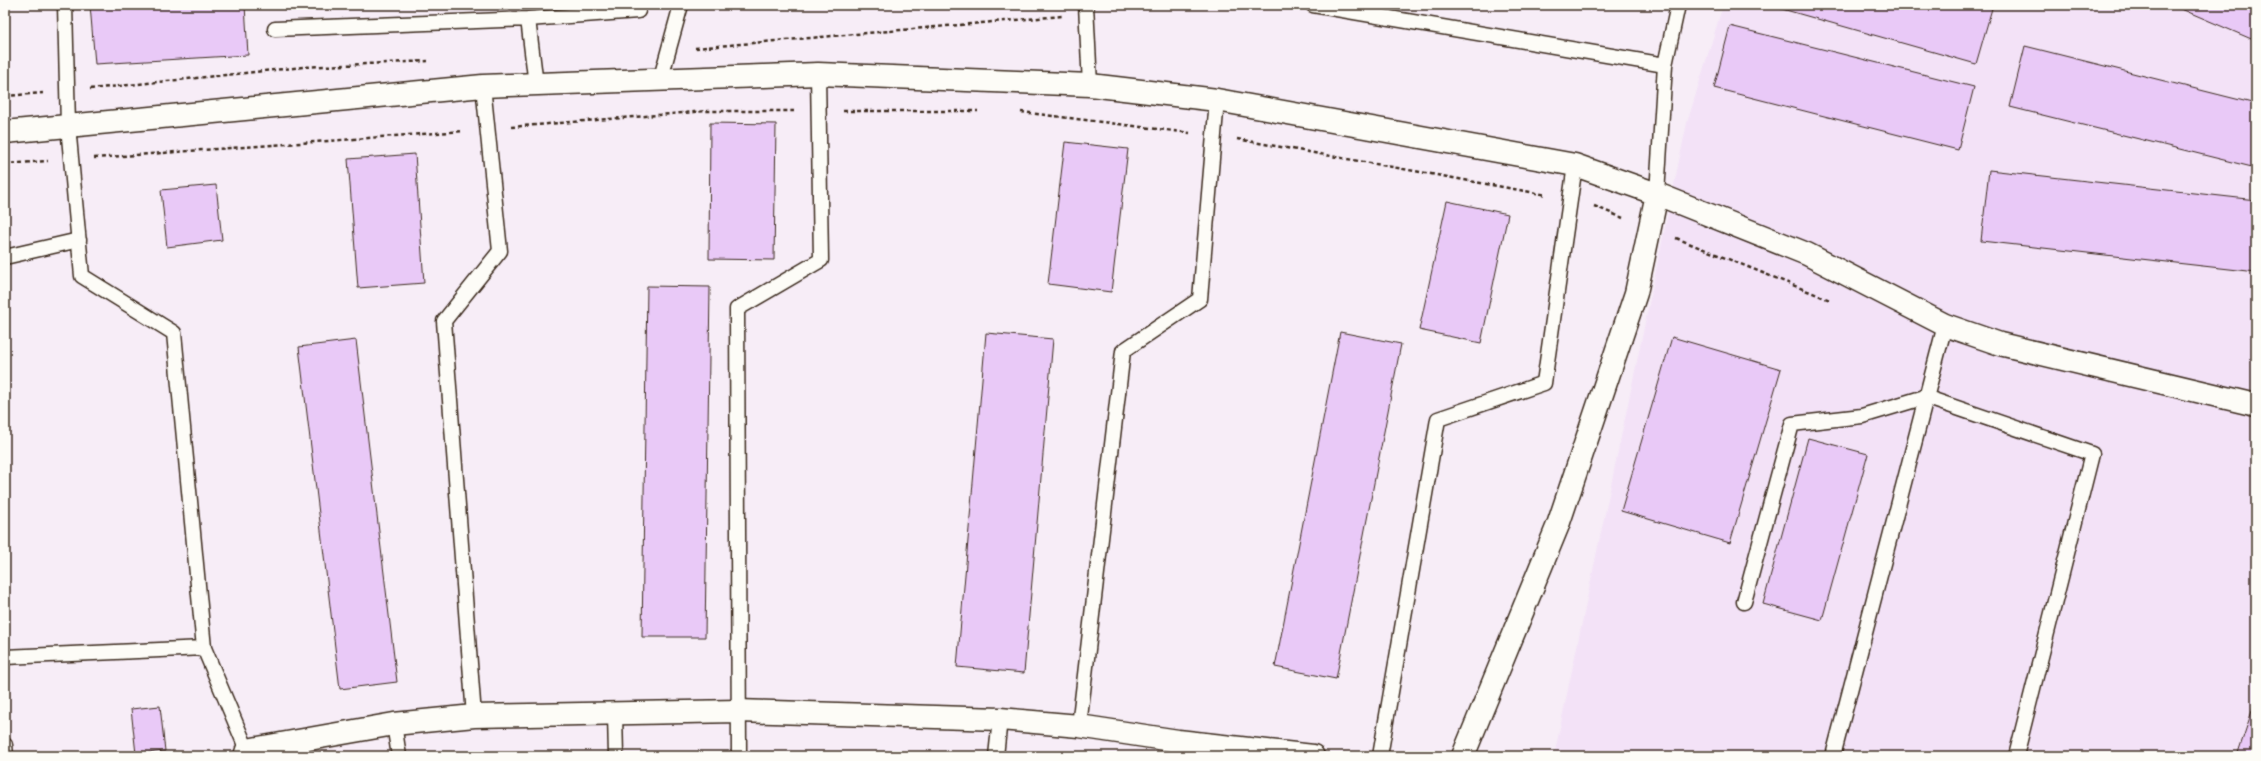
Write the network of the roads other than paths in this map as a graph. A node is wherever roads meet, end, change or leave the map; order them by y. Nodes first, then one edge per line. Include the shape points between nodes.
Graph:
1 (65, 5) edge
2 (681, 5) edge
3 (1086, 5) edge
4 (1313, 5) edge
5 (1678, 5) edge
6 (638, 11) dead end
7 (528, 19) junction
8 (275, 29) dead end
9 (1665, 65) junction
10 (818, 74) junction
11 (660, 81) junction
12 (536, 85) junction
13 (1090, 85) junction
14 (483, 86) junction
15 (1217, 100) junction
16 (68, 126) junction
17 (5, 132) edge
18 (1575, 165) junction
19 (1657, 194) junction
20 (79, 240) junction
21 (5, 258) edge
22 (1945, 325) junction
23 (1925, 397) junction
24 (2256, 405) edge
25 (1744, 602) dead end
26 (204, 648) junction
27 (5, 657) edge
28 (738, 711) junction
29 (615, 714) junction
30 (474, 716) junction
31 (1000, 719) junction
32 (394, 724) junction
33 (1079, 726) junction
34 (5, 746) edge
35 (1177, 749) edge
36 (246, 753) edge
37 (6, 756) edge
38 (399, 756) edge
39 (616, 756) edge
40 (739, 756) edge
41 (996, 756) edge
42 (1313, 756) edge
43 (1380, 756) edge
44 (1463, 756) edge
45 (1833, 756) edge
46 (2016, 756) edge

1 - 16 lane
2 - 11 lane
3 - 13 lane
4 - 9 lane
5 - 9 lane
6 - 7 lane
7 - 8 lane
7 - 12 lane
9 - 19 lane
10 - 11 street
10 - 13 street
10 - 28 lane via 821,260 737,309
11 - 12 street
12 - 14 street
13 - 15 street
14 - 16 street
14 - 30 lane via 500,251 444,321
15 - 18 street
15 - 33 lane via 1200,299 1123,351
16 - 17 street
16 - 20 lane
18 - 19 street
18 - 43 lane via 1544,382 1438,419
19 - 22 street via 1807,254
19 - 44 street via 1636,293 1558,525
20 - 21 lane
20 - 26 lane via 82,276 174,333
22 - 23 lane
22 - 24 street via 2000,344
23 - 25 lane via 1862,416 1792,424
23 - 45 lane
23 - 46 lane via 2092,454
26 - 27 lane
26 - 36 lane
28 - 29 street
28 - 31 street
28 - 40 lane
29 - 30 street
29 - 39 lane
30 - 32 street
31 - 33 street
31 - 41 lane
32 - 36 street
32 - 38 lane
33 - 35 street
34 - 37 lane
35 - 42 street

